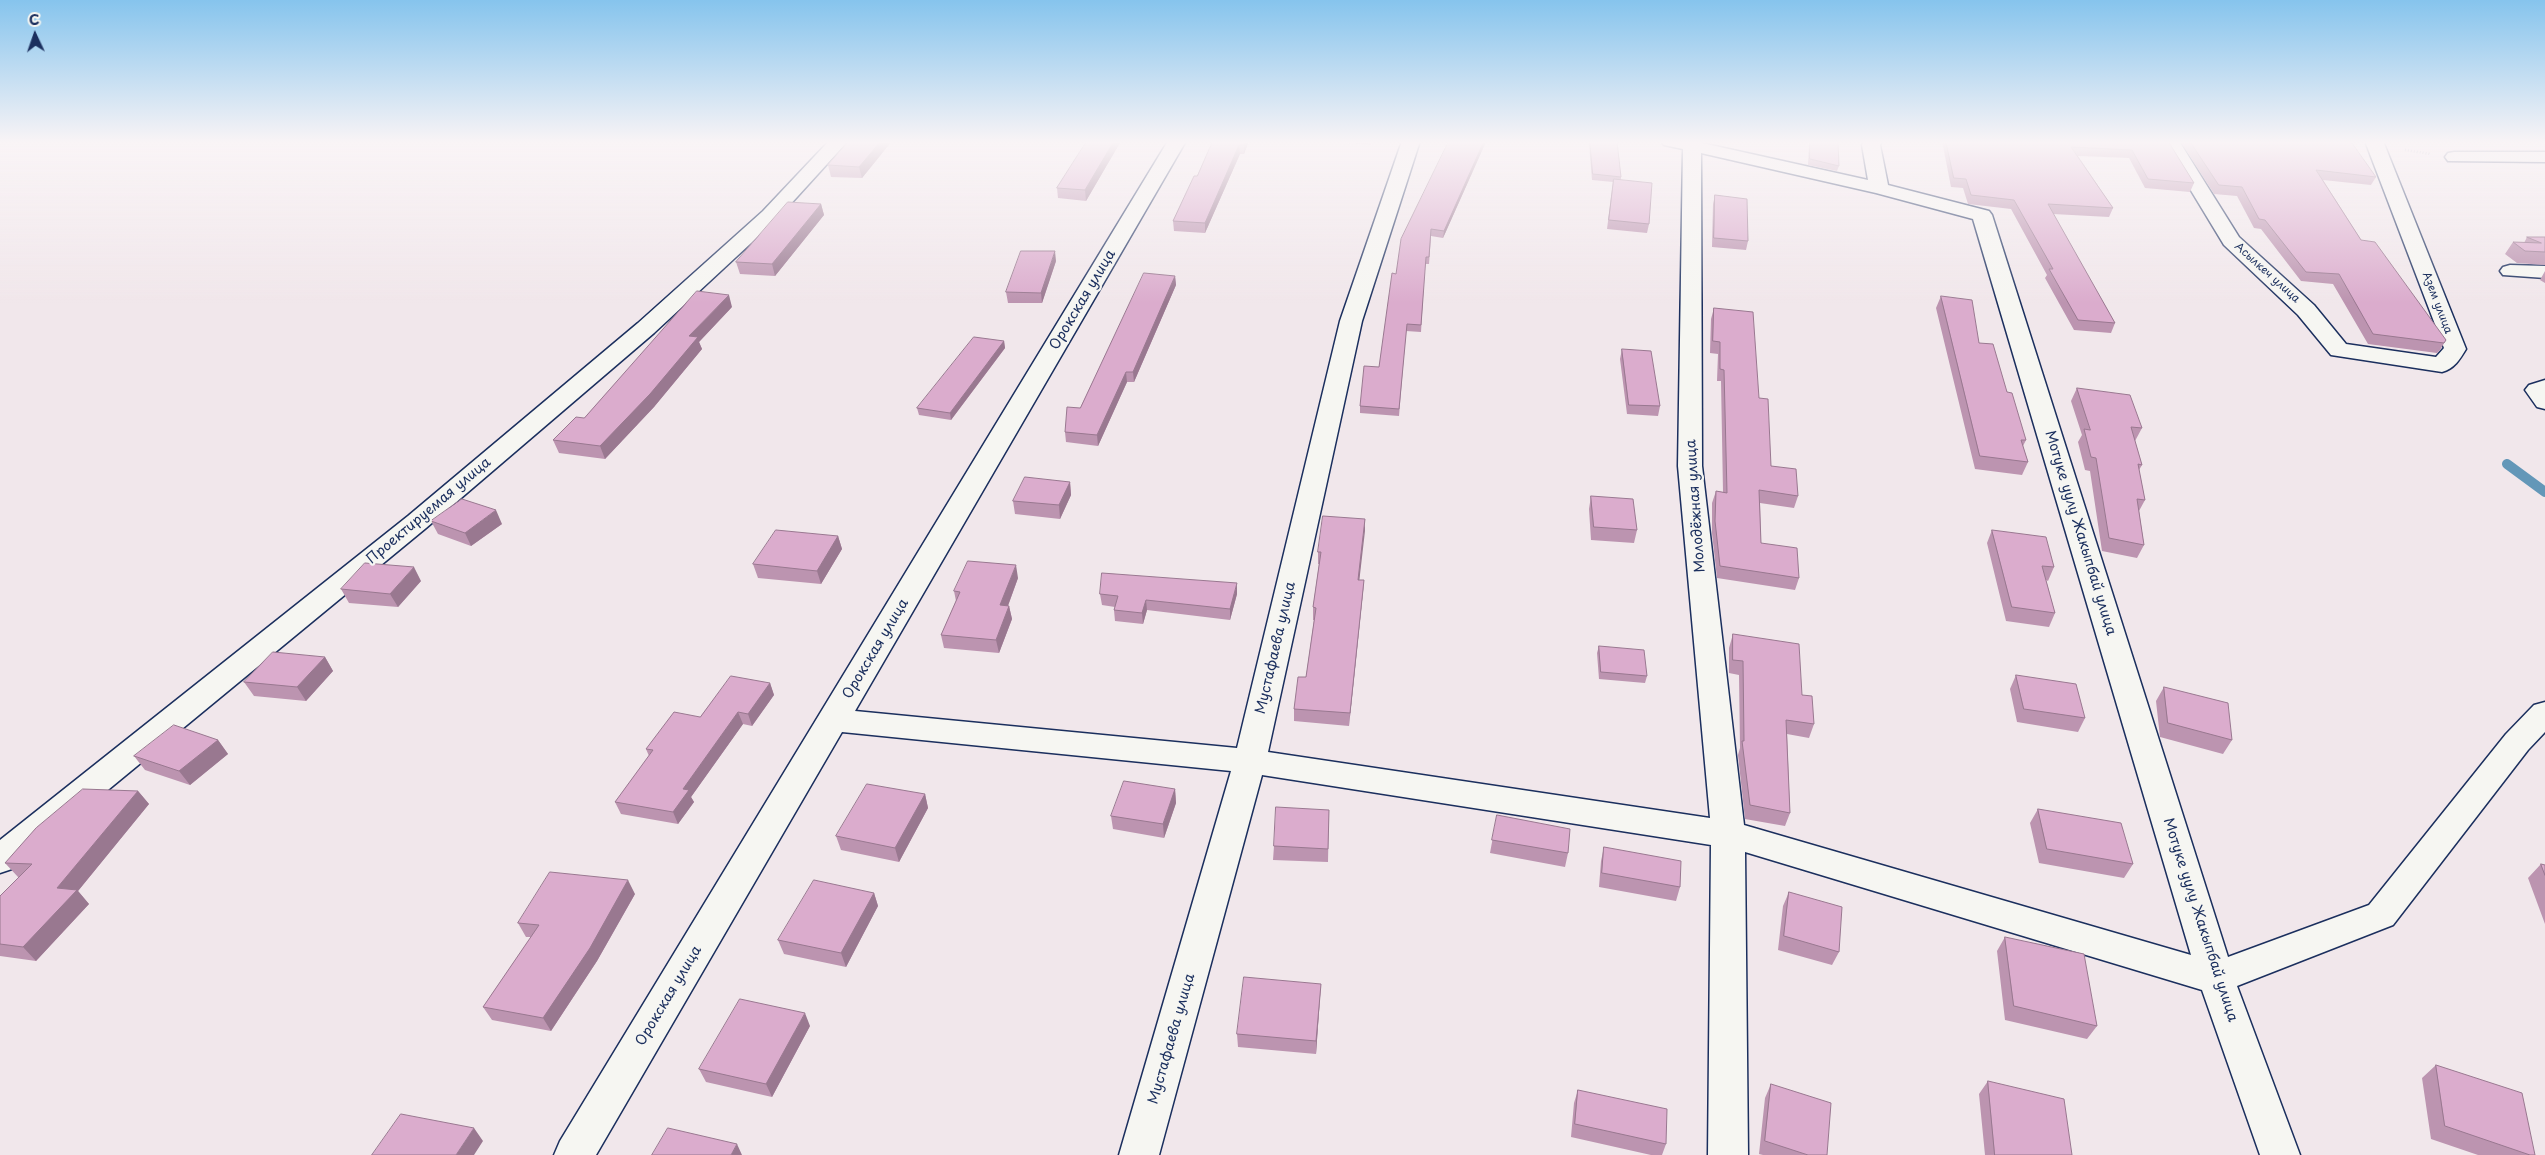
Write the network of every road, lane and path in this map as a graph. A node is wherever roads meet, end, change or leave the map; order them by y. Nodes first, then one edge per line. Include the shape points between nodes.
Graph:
1 (788, 195) edge
2 (1145, 195) edge
3 (1393, 195) edge
4 (1682, 195) edge
5 (1906, 195) edge
6 (2203, 195) edge
7 (2396, 195) edge
8 (2510, 272) dead end
9 (2545, 272) edge
10 (2339, 350) joint
11 (2545, 387) edge
12 (2545, 402) edge
13 (2545, 713) edge
14 (834, 720) junction
15 (1250, 761) junction
16 (1728, 834) junction
17 (0, 859) edge
18 (2216, 978) junction
19 (574, 1155) edge
20 (1139, 1155) edge
21 (1728, 1155) edge
22 (2280, 1155) edge

1 - 17 street, Проектируемая улица via 639,334 417,522
2 - 14 street, Орокская улица
3 - 15 street, Мустафаева улица via 1351,320
4 - 16 street, Молодёжная улица via 1690,466
5 - 18 street, Мотуке уулу Жакыпбай улица via 1982,214
6 - 10 street, Асылкеч улица via 2231,241 2306,310
7 - 10 street, Азем улица via 2455,350 2442,365
8 - 9 street
11 - 12 street via 2538,390
13 - 18 street via 2517,742 2381,915
14 - 15 street
14 - 19 street, Орокская улица
15 - 16 street
15 - 20 street, Мустафаева улица
16 - 18 street
16 - 21 street, Молодёжная улица
18 - 22 street, Мотуке уулу Жакыпбай улица

